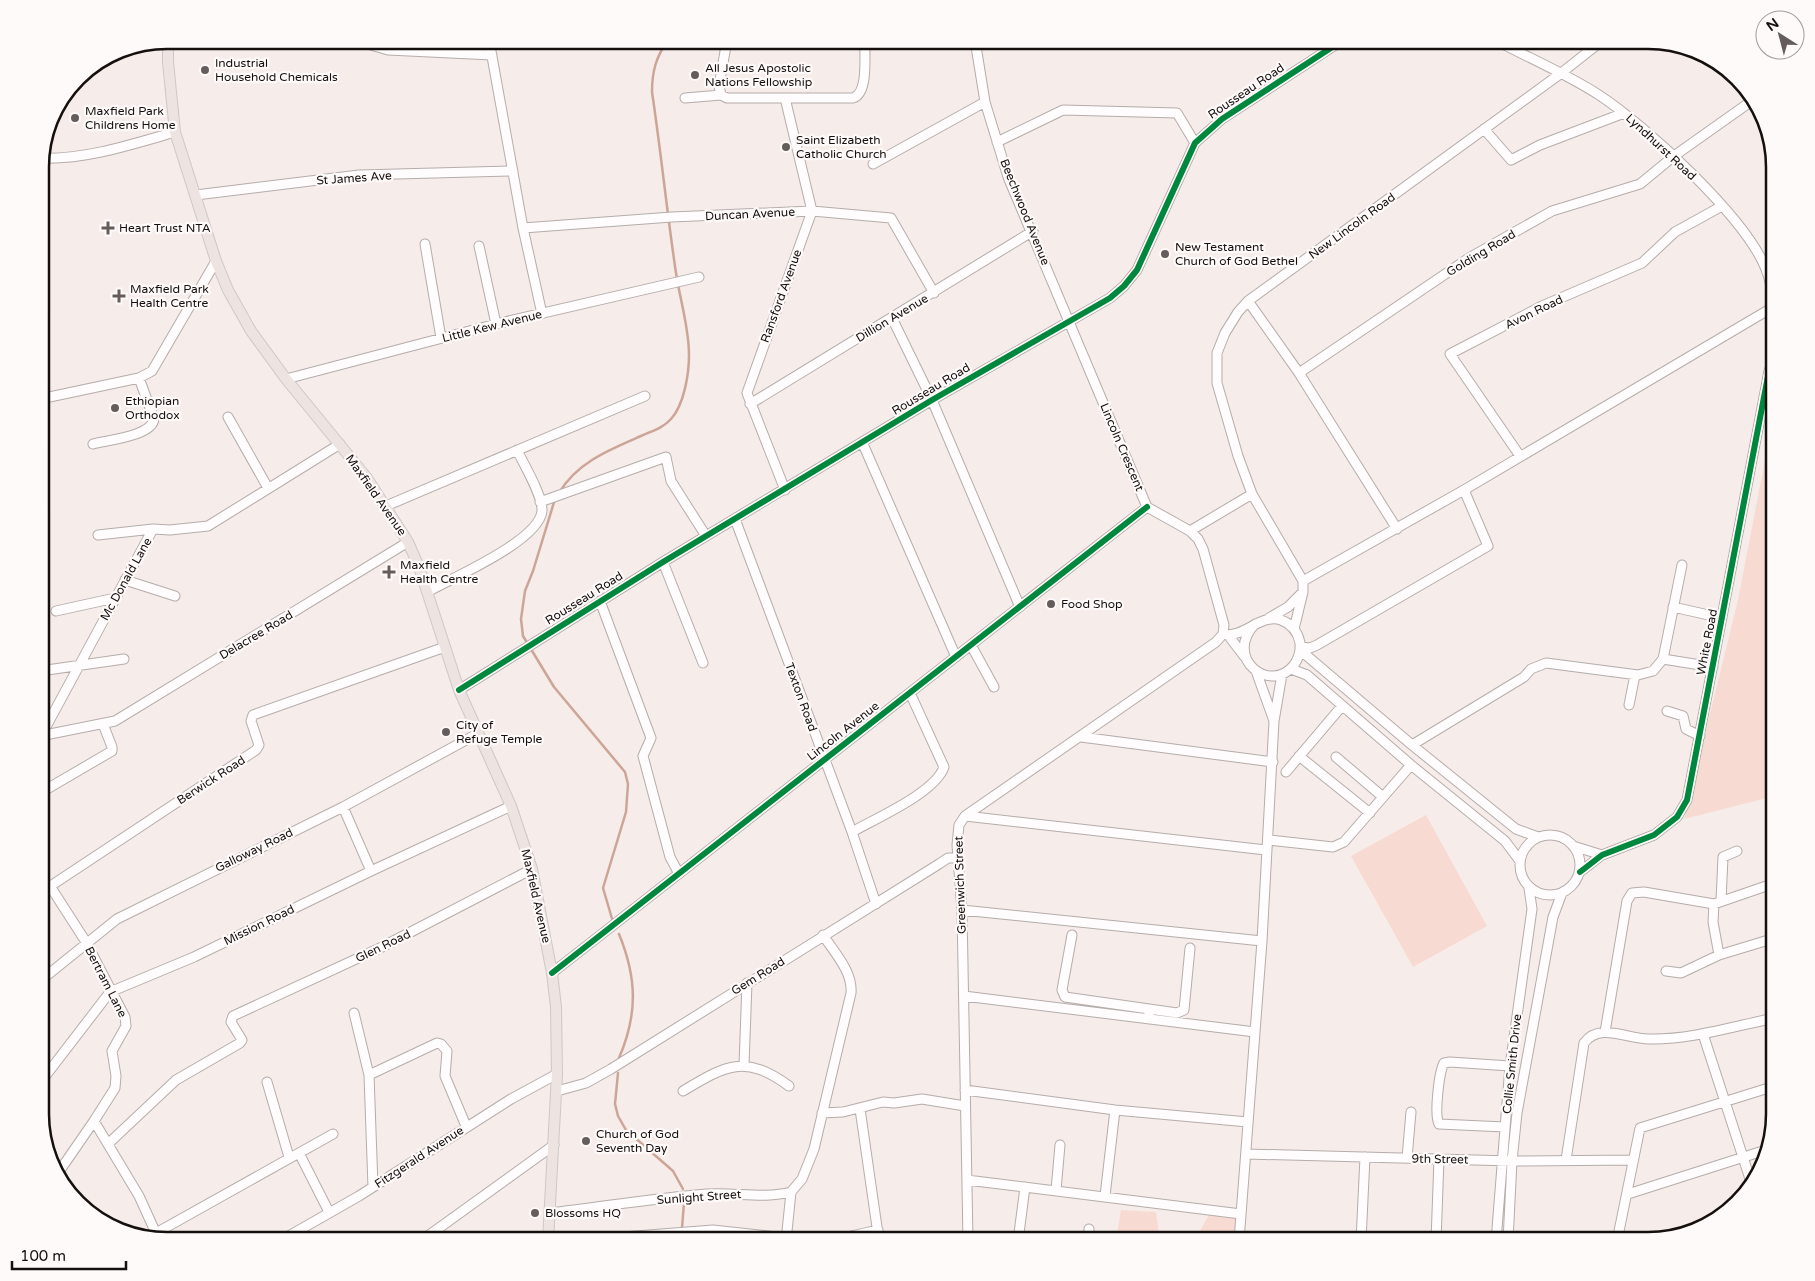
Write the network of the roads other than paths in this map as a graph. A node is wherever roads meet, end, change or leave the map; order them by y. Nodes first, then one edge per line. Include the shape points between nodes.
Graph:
1 (168, 49) edge
2 (385, 49) edge
3 (491, 49) edge
4 (725, 49) edge
5 (865, 49) edge
6 (976, 49) edge
7 (1329, 49) edge
8 (1512, 49) edge
9 (1592, 49) edge
10 (492, 55) junction
11 (1560, 74) junction
12 (721, 95) junction
13 (685, 98) dead end
14 (785, 98) junction
15 (985, 102) junction
16 (1748, 104) edge
17 (1624, 113) junction
18 (1484, 129) junction
19 (175, 132) junction
20 (997, 142) junction
21 (1195, 144) junction
22 (1674, 156) junction
23 (49, 157) edge
24 (873, 164) dead end
25 (514, 171) junction
26 (196, 195) junction
27 (1722, 206) junction
28 (812, 211) junction
29 (523, 228) junction
30 (1033, 231) junction
31 (425, 244) dead end
32 (479, 246) dead end
33 (216, 261) junction
34 (1766, 262) edge
35 (698, 277) dead end
36 (934, 293) junction
37 (1248, 301) junction
38 (1766, 310) edge
39 (542, 314) junction
40 (892, 318) junction
41 (1069, 323) junction
42 (496, 324) junction
43 (441, 338) junction
44 (1299, 373) junction
45 (139, 378) junction
46 (286, 379) junction
47 (1766, 387) edge
48 (645, 396) dead end
49 (49, 397) edge
50 (932, 400) junction
51 (750, 404) junction
52 (228, 417) dead end
53 (93, 444) dead end
54 (340, 444) junction
55 (863, 444) junction
56 (517, 450) junction
57 (1520, 456) junction
58 (268, 488) junction
59 (785, 490) junction
60 (1464, 490) junction
61 (1252, 494) junction
62 (540, 502) junction
63 (386, 506) junction
64 (1147, 507) junction
65 (735, 519) junction
66 (153, 529) junction
67 (1397, 529) junction
68 (1190, 531) junction
69 (98, 535) dead end
70 (706, 536) junction
71 (408, 542) junction
72 (663, 562) junction
73 (1682, 565) dead end
74 (125, 580) junction
75 (1303, 581) junction
76 (427, 592) junction
77 (1303, 592) junction
78 (175, 596) dead end
79 (115, 598) junction
80 (600, 601) junction
81 (1020, 607) junction
82 (1674, 607) junction
83 (56, 611) dead end
84 (1722, 618) junction
85 (1264, 620) junction
86 (1255, 624) junction
87 (1294, 629) junction
88 (1225, 635) junction
89 (971, 645) junction
90 (445, 647) junction
91 (1300, 649) junction
92 (956, 657) junction
93 (124, 659) dead end
94 (1662, 659) junction
95 (703, 663) dead end
96 (1248, 663) junction
97 (78, 666) junction
98 (1713, 666) junction
99 (1291, 669) junction
100 (49, 670) edge
101 (1256, 671) junction
102 (1282, 674) junction
103 (1635, 675) junction
104 (994, 687) dead end
105 (459, 690) junction
106 (910, 693) junction
107 (1629, 705) dead end
108 (1342, 706) junction
109 (1666, 711) dead end
110 (49, 721) edge
111 (1274, 721) junction
112 (103, 724) junction
113 (49, 734) edge
114 (477, 734) junction
115 (1700, 736) junction
116 (1081, 738) junction
117 (1412, 745) junction
118 (1299, 756) junction
119 (1336, 757) dead end
120 (824, 760) junction
121 (1273, 762) junction
122 (1411, 765) junction
123 (1286, 772) dead end
124 (49, 788) edge
125 (1383, 797) junction
126 (511, 806) junction
127 (343, 807) junction
128 (1370, 812) junction
129 (965, 816) junction
130 (852, 832) junction
131 (1538, 837) junction
132 (1269, 840) junction
133 (1573, 846) junction
134 (1266, 850) junction
135 (1737, 850) dead end
136 (1602, 855) junction
137 (957, 858) junction
138 (1520, 861) junction
139 (532, 869) junction
140 (371, 870) junction
141 (1580, 872) junction
142 (679, 874) junction
143 (50, 886) joint
144 (1766, 886) edge
145 (1529, 888) junction
146 (1562, 893) junction
147 (1718, 903) junction
148 (876, 904) junction
149 (962, 910) junction
150 (1072, 934) dead end
151 (823, 935) junction
152 (1262, 941) junction
153 (1766, 941) edge
154 (86, 942) junction
155 (1190, 948) dead end
156 (1719, 955) junction
157 (1666, 971) dead end
158 (49, 973) edge
159 (552, 973) junction
160 (747, 983) junction
161 (110, 992) junction
162 (964, 996) junction
163 (354, 1013) dead end
164 (1149, 1014) junction
165 (1766, 1020) edge
166 (1255, 1032) junction
167 (1605, 1032) junction
168 (1703, 1034) junction
169 (744, 1065) junction
170 (1510, 1066) junction
171 (49, 1071) edge
172 (557, 1074) junction
173 (369, 1075) junction
174 (266, 1082) dead end
175 (789, 1086) dead end
176 (1766, 1089) edge
177 (965, 1090) junction
178 (556, 1091) junction
179 (683, 1091) dead end
180 (1727, 1103) junction
181 (965, 1106) junction
182 (860, 1109) junction
183 (1115, 1110) junction
184 (1411, 1112) dead end
185 (822, 1113) junction
186 (94, 1121) junction
187 (1248, 1122) junction
188 (466, 1126) junction
189 (1506, 1127) junction
190 (333, 1134) dead end
191 (109, 1143) junction
192 (554, 1145) junction
193 (1060, 1145) dead end
194 (1760, 1152) edge
195 (299, 1153) junction
196 (1247, 1154) junction
197 (289, 1157) junction
198 (1365, 1157) junction
199 (1743, 1157) junction
200 (1407, 1158) junction
201 (1439, 1159) junction
202 (1501, 1160) junction
203 (1566, 1160) junction
204 (1634, 1160) junction
205 (1512, 1161) junction
206 (62, 1167) edge
207 (1749, 1175) edge
208 (968, 1180) junction
209 (373, 1186) junction
210 (1025, 1187) junction
211 (1056, 1190) junction
212 (791, 1192) junction
213 (1628, 1194) junction
214 (1105, 1196) junction
215 (329, 1212) junction
216 (550, 1213) junction
217 (1241, 1214) junction
218 (1089, 1229) dead end
219 (878, 1230) joint
220 (155, 1231) edge
221 (164, 1232) edge
222 (295, 1232) edge
223 (433, 1232) edge
224 (549, 1232) edge
225 (687, 1232) edge
226 (729, 1232) edge
227 (787, 1232) edge
228 (869, 1232) edge
229 (968, 1232) edge
230 (1019, 1232) edge
231 (1089, 1232) edge
232 (1240, 1232) edge
233 (1361, 1232) edge
234 (1436, 1232) edge
235 (1497, 1232) edge
236 (1508, 1232) edge
237 (1620, 1232) edge

1 - 19 main road, Maxfield Avenue
2 - 10 street
3 - 10 street
4 - 12 street via 719,86
5 - 14 street via 864,87 860,94 853,98
6 - 15 street, Beechwood Avenue
7 - 21 street, Rousseau Road via 1222,119
8 - 11 street, Lyndhurst Road
9 - 11 street, New Lincoln Road
10 - 25 street
11 - 17 street, Lyndhurst Road via 1598,94
11 - 18 street, New Lincoln Road
12 - 13 street
12 - 14 street via 727,98
14 - 28 street
15 - 20 street, Beechwood Avenue
15 - 24 street
16 - 22 street, Golding Road
17 - 18 street via 1540,145 1511,160
17 - 22 street, Lyndhurst Road
18 - 37 street, New Lincoln Road
19 - 23 street via 88,153
19 - 26 main road, Maxfield Avenue
20 - 21 street via 1064,110 1177,113
20 - 30 street, Beechwood Avenue via 1008,177
21 - 41 street, Rousseau Road via 1137,270 1110,298
22 - 27 street, Lyndhurst Road
22 - 44 street, Golding Road via 1640,184 1552,211 1468,258
25 - 26 street, St James Ave via 358,175
25 - 29 street
26 - 33 main road, Maxfield Avenue
27 - 34 street, Lyndhurst Road
27 - 57 street, Avon Road via 1674,232 1642,263 1542,306 1450,354
28 - 29 street, Duncan Avenue
28 - 36 street, Duncan Avenue via 891,218
28 - 51 street, Ransford Avenue via 748,393
29 - 39 street
30 - 36 street, Dillion Avenue
30 - 41 street, Beechwood Avenue
31 - 43 street
32 - 42 street
33 - 45 street via 156,365
33 - 46 main road, Maxfield Avenue via 250,331
35 - 39 street, Little Kew Avenue
36 - 40 street, Dillion Avenue
37 - 44 street
37 - 61 street, New Lincoln Road via 1224,333 1217,353 1217,383
38 - 57 street
39 - 42 street, Little Kew Avenue
40 - 50 street
40 - 51 street, Dillion Avenue
41 - 50 street, Rousseau Road
41 - 64 street, Lincoln Crescent
42 - 43 street, Little Kew Avenue
43 - 46 street, Little Kew Avenue
44 - 67 street
45 - 49 street
45 - 53 street via 153,424 133,435
46 - 54 main road, Maxfield Avenue
47 - 84 street, White Road
48 - 56 street
50 - 55 street, Rousseau Road
50 - 81 street
51 - 59 street, Ransford Avenue
52 - 58 street
54 - 58 street, Mc Donald Lane
54 - 63 main road, Maxfield Avenue
55 - 59 street, Rousseau Road
55 - 92 street
56 - 62 street
56 - 63 street
57 - 60 street
58 - 66 street, Mc Donald Lane via 208,526
59 - 65 street, Rousseau Road
60 - 67 street
60 - 91 street via 1488,546 1317,645
61 - 68 street
61 - 75 street, New Lincoln Road
62 - 70 street via 666,457 672,481
62 - 76 street via 542,512 526,536
63 - 71 main road, Maxfield Avenue
64 - 68 street, Lincoln Crescent
64 - 81 street, Lincoln Avenue
65 - 70 street, Rousseau Road
65 - 120 street, Texton Road
66 - 69 street
66 - 74 street, Mc Donald Lane
67 - 75 street
68 - 88 street, Lincoln Crescent via 1203,548
70 - 72 street, Rousseau Road
71 - 76 main road, Maxfield Avenue
71 - 112 street, Delacree Road via 115,721
72 - 80 street, Rousseau Road
72 - 95 street
73 - 82 street
74 - 78 street
74 - 79 street, Mc Donald Lane
75 - 77 street
76 - 90 main road, Maxfield Avenue
77 - 85 street via 1288,608
77 - 87 street
79 - 83 street
79 - 97 street, Mc Donald Lane
80 - 105 street, Rousseau Road
80 - 142 street via 651,738 643,756 670,857
81 - 89 street, Lincoln Avenue
82 - 84 street
82 - 94 street
84 - 98 street, White Road
85 - 86 street
85 - 87 street via 1280,620
86 - 88 street
86 - 96 street via 1244,642
87 - 91 street
88 - 96 street
88 - 116 street
89 - 92 street, Lincoln Avenue
89 - 104 street
90 - 105 main road, Maxfield Avenue
90 - 143 street, Berwick Road via 253,715 251,721 259,745 256,750
91 - 99 street
91 - 117 street
92 - 106 street, Lincoln Avenue
93 - 97 street
94 - 98 street
94 - 103 street via 1653,671
96 - 101 street
97 - 100 street
97 - 110 street, Mc Donald Lane
98 - 115 street, White Road
99 - 102 street
99 - 108 street via 1307,675
101 - 102 street via 1268,676
101 - 111 street
102 - 111 street
103 - 107 street
103 - 117 street via 1546,663 1531,669 1524,677
105 - 114 main road, Maxfield Avenue
106 - 120 street, Lincoln Avenue
106 - 130 street via 944,767 941,776
108 - 118 street
108 - 122 street
109 - 115 street via 1682,716 1686,729
111 - 121 street
112 - 113 street, Delacree Road
112 - 124 street via 112,751
114 - 126 main road, Maxfield Avenue
114 - 127 street, Galloway Road
115 - 136 street, White Road via 1690,790 1677,817 1654,835
116 - 121 street
116 - 129 street
117 - 131 street via 1516,829
118 - 123 street
118 - 128 street
119 - 125 street
120 - 130 street, Texton Road
120 - 142 street, Lincoln Avenue
121 - 132 street
122 - 125 street
122 - 138 street via 1505,841
125 - 128 street
126 - 139 main road, Maxfield Avenue
126 - 140 street, Mission Road
127 - 140 street
127 - 154 street, Galloway Road via 117,919
128 - 132 street via 1344,842 1333,847
129 - 134 street
129 - 137 street, Greenwich Street via 958,831
130 - 148 street, Texton Road
131 - 133 street via 1554,835 1568,840
131 - 138 street via 1526,847
132 - 134 street
133 - 136 street
133 - 141 street via 1578,854
134 - 152 street
135 - 147 street via 1724,857
136 - 141 street, White Road
137 - 148 street, Gem Road via 948,858
137 - 149 street, Greenwich Street
138 - 145 street via 1521,876
139 - 159 main road, Maxfield Avenue
139 - 191 street, Glen Road via 380,948 232,1019 242,1040 240,1043 176,1080
140 - 161 street, Mission Road via 194,957
141 - 146 street via 1576,881
142 - 159 street, Lincoln Avenue
143 - 154 street, Bertram Lane
144 - 147 street
145 - 146 street via 1548,896
145 - 170 street, Collie Smith Drive via 1532,909
146 - 205 street, Collie Smith Drive via 1553,917 1517,1112
147 - 156 street via 1713,922
147 - 167 street via 1632,893 1627,901
148 - 151 street, Gem Road
149 - 152 street
149 - 162 street, Greenwich Street
150 - 164 street via 1062,990 1065,997
151 - 160 street, Gem Road
151 - 185 street via 842,962 852,987
152 - 166 street
153 - 156 street
154 - 158 street, Galloway Road
154 - 161 street, Bertram Lane
155 - 164 street via 1184,1010
156 - 157 street via 1681,973
159 - 172 main road, Maxfield Avenue
160 - 169 street
160 - 178 street, Gem Road via 611,1069 586,1083
161 - 171 street, Mission Road
161 - 186 street, Bertram Lane via 125,1017 126,1026 112,1051 115,1088
162 - 164 street
162 - 177 street, Greenwich Street
163 - 173 street
164 - 166 street
165 - 168 street
166 - 187 street
167 - 168 street via 1647,1039
167 - 203 street via 1595,1033 1584,1043
168 - 180 street
169 - 175 street via 771,1073
169 - 179 street via 712,1074
170 - 189 street, Collie Smith Drive
170 - 189 street via 1444,1063 1440,1073 1437,1115 1439,1124
172 - 178 main road, Maxfield Avenue
172 - 188 street, Fitzgerald Avenue
173 - 188 street via 442,1044 446,1051 445,1076
173 - 209 street
174 - 197 street
176 - 180 street
177 - 181 street, Greenwich Street
177 - 183 street
178 - 192 main road, Maxfield Avenue
180 - 199 street
180 - 204 street via 1640,1128
181 - 182 street via 922,1098 883,1102
181 - 208 street, Greenwich Street
182 - 185 street
182 - 219 street
183 - 187 street
183 - 214 street
184 - 200 street
185 - 212 street via 812,1156 802,1179
186 - 191 street
186 - 206 street
187 - 196 street
188 - 209 street, Fitzgerald Avenue
189 - 202 street, Collie Smith Drive
190 - 195 street
191 - 220 street
192 - 216 main road, Maxfield Avenue
192 - 223 street
193 - 211 street
194 - 199 street
195 - 197 street
195 - 215 street
196 - 198 street, 9th Street
196 - 217 street
197 - 221 street
198 - 200 street, 9th Street
198 - 233 street
199 - 207 street
199 - 213 street
200 - 201 street, 9th Street
201 - 202 street, 9th Street
201 - 234 street
202 - 205 street, 9th Street
202 - 235 street, Collie Smith Drive
203 - 204 street, 9th Street
203 - 205 street, 9th Street
204 - 213 street
205 - 236 street, Collie Smith Drive
208 - 210 street
208 - 229 street, Greenwich Street
209 - 215 street, Fitzgerald Avenue
210 - 211 street
210 - 230 street
211 - 214 street
212 - 216 street, Sunlight Street via 766,1196 730,1193 679,1196
212 - 227 street
213 - 237 street
214 - 217 street
215 - 222 street, Fitzgerald Avenue
216 - 224 main road, Maxfield Avenue
217 - 232 street
218 - 231 street
219 - 228 street
225 - 226 street

